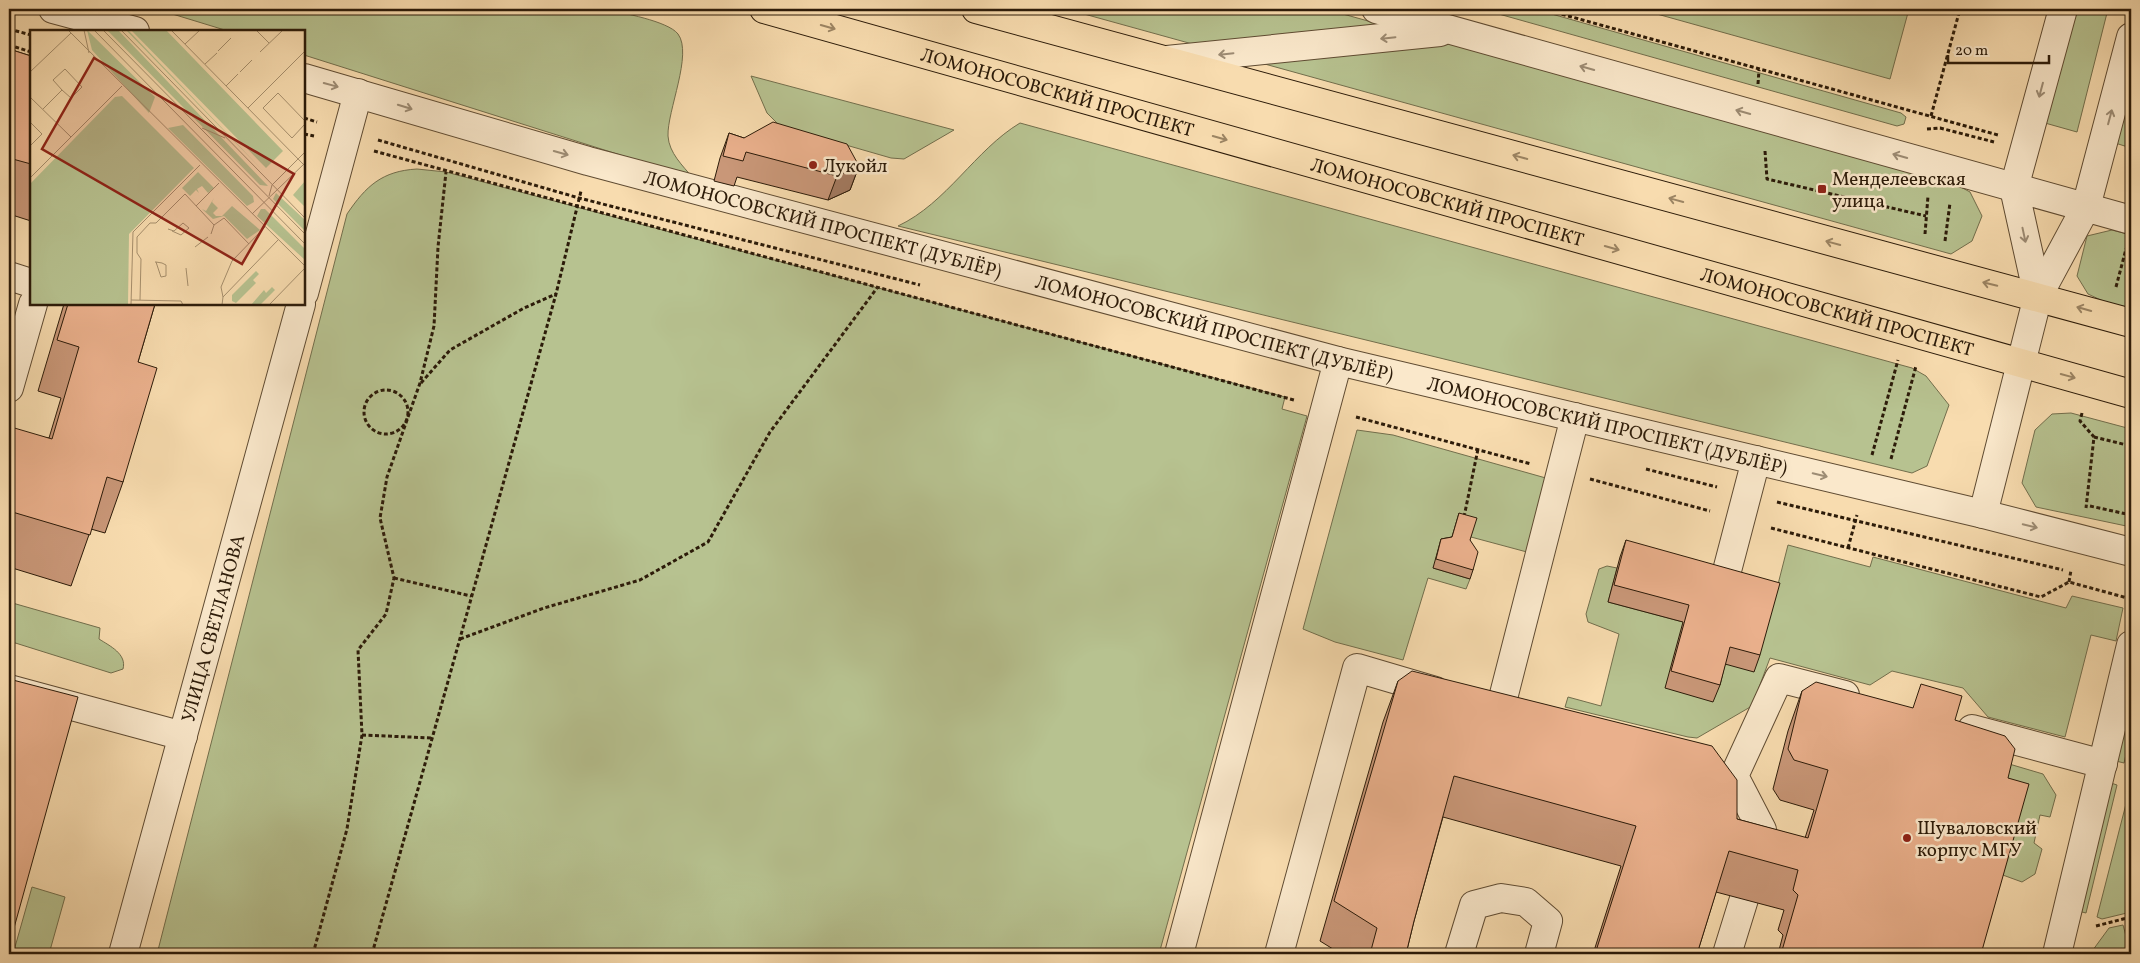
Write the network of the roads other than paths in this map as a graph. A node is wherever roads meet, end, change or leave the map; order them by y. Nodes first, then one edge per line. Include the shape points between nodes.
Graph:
1 (53, 9) edge
2 (764, 9) edge
3 (976, 9) edge
4 (1376, 9) edge
5 (2063, 9) edge
6 (130, 30) edge
7 (1454, 31) junction
8 (2131, 38) edge
9 (1165, 60) junction
10 (305, 78) edge
11 (358, 93) junction
12 (2014, 188) junction
13 (2086, 207) junction
14 (2131, 220) edge
15 (9, 276) edge
16 (30, 283) edge
17 (305, 289) edge
18 (2038, 296) junction
19 (33, 305) edge
20 (301, 305) edge
21 (2131, 323) edge
22 (1338, 361) junction
23 (2021, 364) junction
24 (9, 388) edge
25 (2131, 394) edge
26 (1575, 417) junction
27 (1756, 460) junction
28 (1983, 514) junction
29 (2131, 552) edge
30 (1723, 586) edge
31 (2131, 645) edge
32 (9, 688) edge
33 (1865, 701) edge
34 (1481, 704) junction
35 (1528, 718) edge
36 (1950, 724) edge
37 (183, 736) junction
38 (2103, 764) junction
39 (1706, 768) edge
40 (1734, 776) junction
41 (1753, 868) edge
42 (1744, 899) dead end
43 (123, 954) edge
44 (1179, 954) edge
45 (1279, 954) edge
46 (1459, 954) edge
47 (1539, 954) edge
48 (1727, 954) edge
49 (2057, 954) edge

1 - 6 street
2 -> 23 main road, ЛОМОНОСОВСКИЙ ПРОСПЕКТ
3 - 9 main road
4 - 7 street
5 -> 12 street
7 -> 9 street
12 -> 7 street
13 -> 8 street
18 -> 9 main road
10 -> 11 street, ЛОМОНОСОВСКИЙ ПРОСПЕКТ (ДУБЛЁР)
11 - 17 street
11 -> 22 street, ЛОМОНОСОВСКИЙ ПРОСПЕКТ (ДУБЛЁР) via 588,161
12 - 13 street
12 -> 18 street
13 - 14 street
13 - 18 street
15 - 16 street
21 -> 18 main road
18 - 23 street
19 - 24 street
20 - 37 street, УЛИЦА СВЕТЛАНОВА
22 - 26 street, ЛОМОНОСОВСКИЙ ПРОСПЕКТ (ДУБЛЁР)
22 - 44 street
23 -> 25 main road, ЛОМОНОСОВСКИЙ ПРОСПЕКТ
23 - 28 street
26 - 27 street, ЛОМОНОСОВСКИЙ ПРОСПЕКТ (ДУБЛЁР)
26 - 34 street via 1562,472
27 -> 28 street, ЛОМОНОСОВСКИЙ ПРОСПЕКТ (ДУБЛЁР)
27 - 30 street
28 -> 29 street, ЛОМОНОСОВСКИЙ ПРОСПЕКТ (ДУБЛЁР)
31 - 38 street
32 - 37 street
33 - 40 street via 1779,678
34 - 35 street
34 - 45 street via 1357,668
36 - 38 street
37 - 43 street, УЛИЦА СВЕТЛАНОВА
38 - 49 street
39 - 40 street
40 - 41 street via 1762,830
42 - 48 street
46 - 47 street via 1474,905 1501,898 1526,902 1548,921

